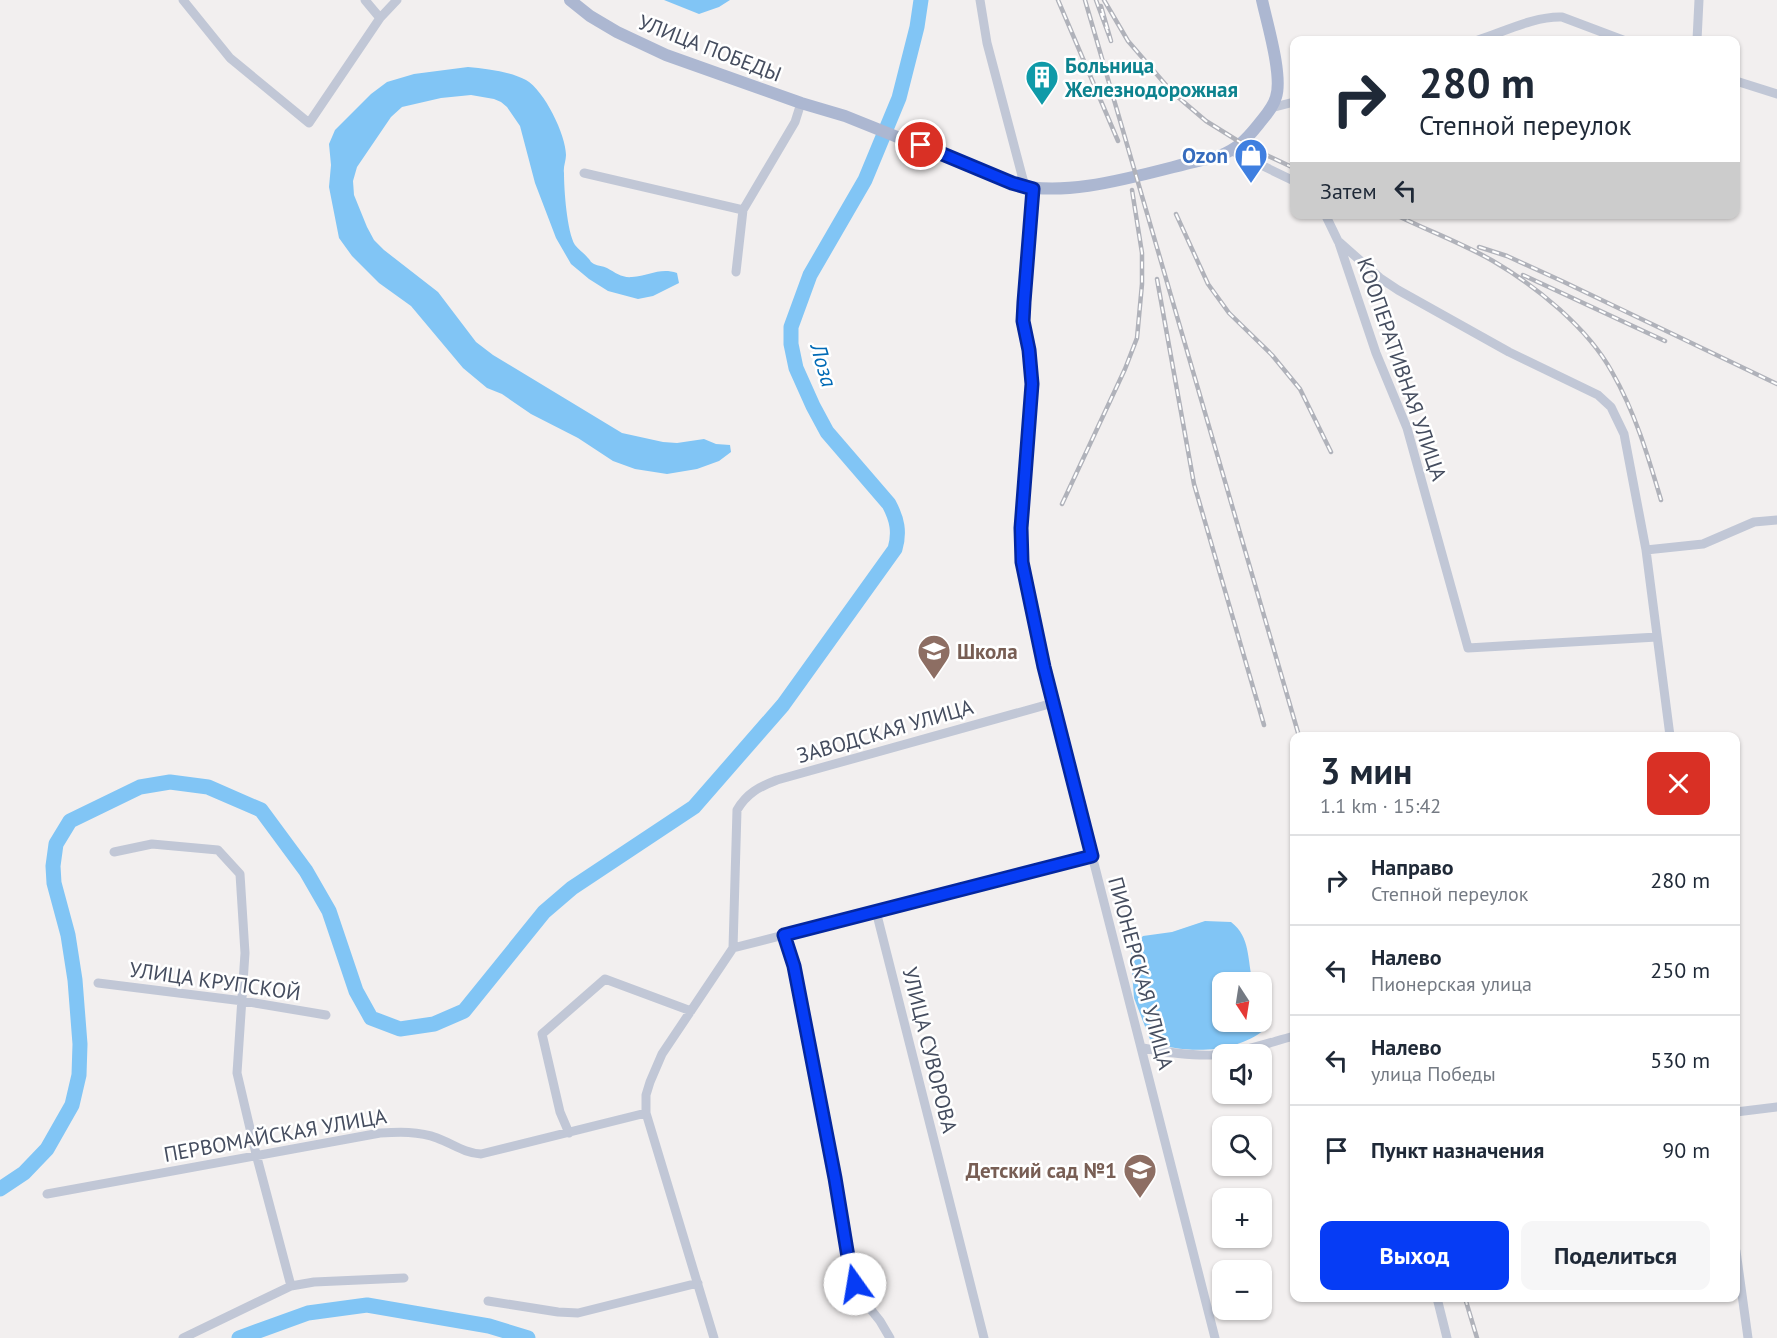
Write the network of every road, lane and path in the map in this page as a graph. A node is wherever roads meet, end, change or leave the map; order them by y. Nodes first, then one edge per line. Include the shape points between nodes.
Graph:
1 (183, 0) edge
2 (365, 0) edge
3 (397, 0) edge
4 (570, 0) edge
5 (980, 0) edge
6 (1262, 0) edge
7 (1699, 0) edge
8 (380, 18) junction
9 (1490, 36) edge
10 (1613, 36) edge
11 (1697, 36) edge
12 (1740, 82) edge
13 (1777, 94) edge
14 (801, 103) junction
15 (1290, 103) edge
16 (1271, 108) junction
17 (1232, 151) junction
18 (584, 172) dead end
19 (1290, 179) edge
20 (1029, 188) junction
21 (743, 210) junction
22 (1327, 219) edge
23 (1338, 241) junction
24 (736, 272) dead end
25 (1777, 520) edge
26 (1646, 550) junction
27 (1657, 637) junction
28 (1053, 703) junction
29 (1669, 732) edge
30 (114, 852) dead end
31 (1092, 856) junction
32 (876, 911) junction
33 (784, 935) junction
34 (733, 948) junction
35 (98, 983) dead end
36 (243, 1001) junction
37 (691, 1011) junction
38 (326, 1015) dead end
39 (1290, 1037) edge
40 (1143, 1048) junction
41 (1777, 1107) edge
42 (1740, 1112) edge
43 (646, 1113) junction
44 (569, 1133) junction
45 (256, 1154) junction
46 (46, 1194) dead end
47 (404, 1278) dead end
48 (1740, 1280) edge
49 (698, 1283) junction
50 (291, 1286) junction
51 (488, 1301) dead end
52 (1438, 1302) edge
53 (183, 1338) edge
54 (714, 1338) edge
55 (890, 1338) edge
56 (984, 1338) edge
57 (1215, 1338) edge
58 (1447, 1338) edge
59 (1748, 1338) edge

1 - 8 street via 230,58 309,123
2 - 8 street
3 - 8 street
4 - 14 main road, УЛИЦА ПОБЕДЫ via 633,41
5 - 20 street, ПИОНЕРСКАЯ УЛИЦА via 996,77
6 - 16 main road via 1277,81
7 - 11 street
9 - 10 street via 1563,16
12 - 13 street
14 - 20 main road, УЛИЦА ПОБЕДЫ via 845,116
14 - 21 street via 795,122
15 - 16 street
16 - 17 main road via 1243,144
17 - 19 street
17 - 20 main road via 1096,183 1048,190
18 - 21 street
20 - 28 street, ПИОНЕРСКАЯ УЛИЦА via 1023,312 1032,401 1022,509 1022,562
21 - 24 street
22 - 23 street, КООПЕРАТИВНАЯ УЛИЦА
23 - 26 street via 1398,290 1605,401 1624,435
23 - 27 street, КООПЕРАТИВНАЯ УЛИЦА via 1376,353 1407,428 1468,648
25 - 26 street via 1754,522 1703,544
26 - 27 street
27 - 29 street
28 - 31 street, ПИОНЕРСКАЯ УЛИЦА
28 - 34 street, ЗАВОДСКАЯ УЛИЦА via 758,787 737,810
30 - 36 street via 152,844 218,850 240,874 245,953
31 - 32 street
31 - 40 street, ПИОНЕРСКАЯ УЛИЦА
32 - 33 street
32 - 56 street, УЛИЦА СУВОРОВА
33 - 34 street
33 - 55 street via 797,978 850,1269 860,1296
34 - 37 street
35 - 36 street, УЛИЦА КРУПСКОЙ
36 - 38 street, УЛИЦА КРУПСКОЙ
36 - 45 street via 237,1073
37 - 43 street via 662,1054 646,1095
37 - 44 street via 605,979 542,1034 560,1112
39 - 40 street via 1213,1055
40 - 57 street, ПИОНЕРСКАЯ УЛИЦА
41 - 42 street
43 - 44 street, ПЕРВОМАЙСКАЯ УЛИЦА
43 - 49 street
44 - 45 street, ПЕРВОМАЙСКАЯ УЛИЦА via 481,1154 469,1154 435,1137 398,1132
45 - 46 street, ПЕРВОМАЙСКАЯ УЛИЦА
45 - 50 street
47 - 50 street
48 - 59 street
49 - 51 street via 578,1313
49 - 54 street
50 - 53 street
52 - 58 street

